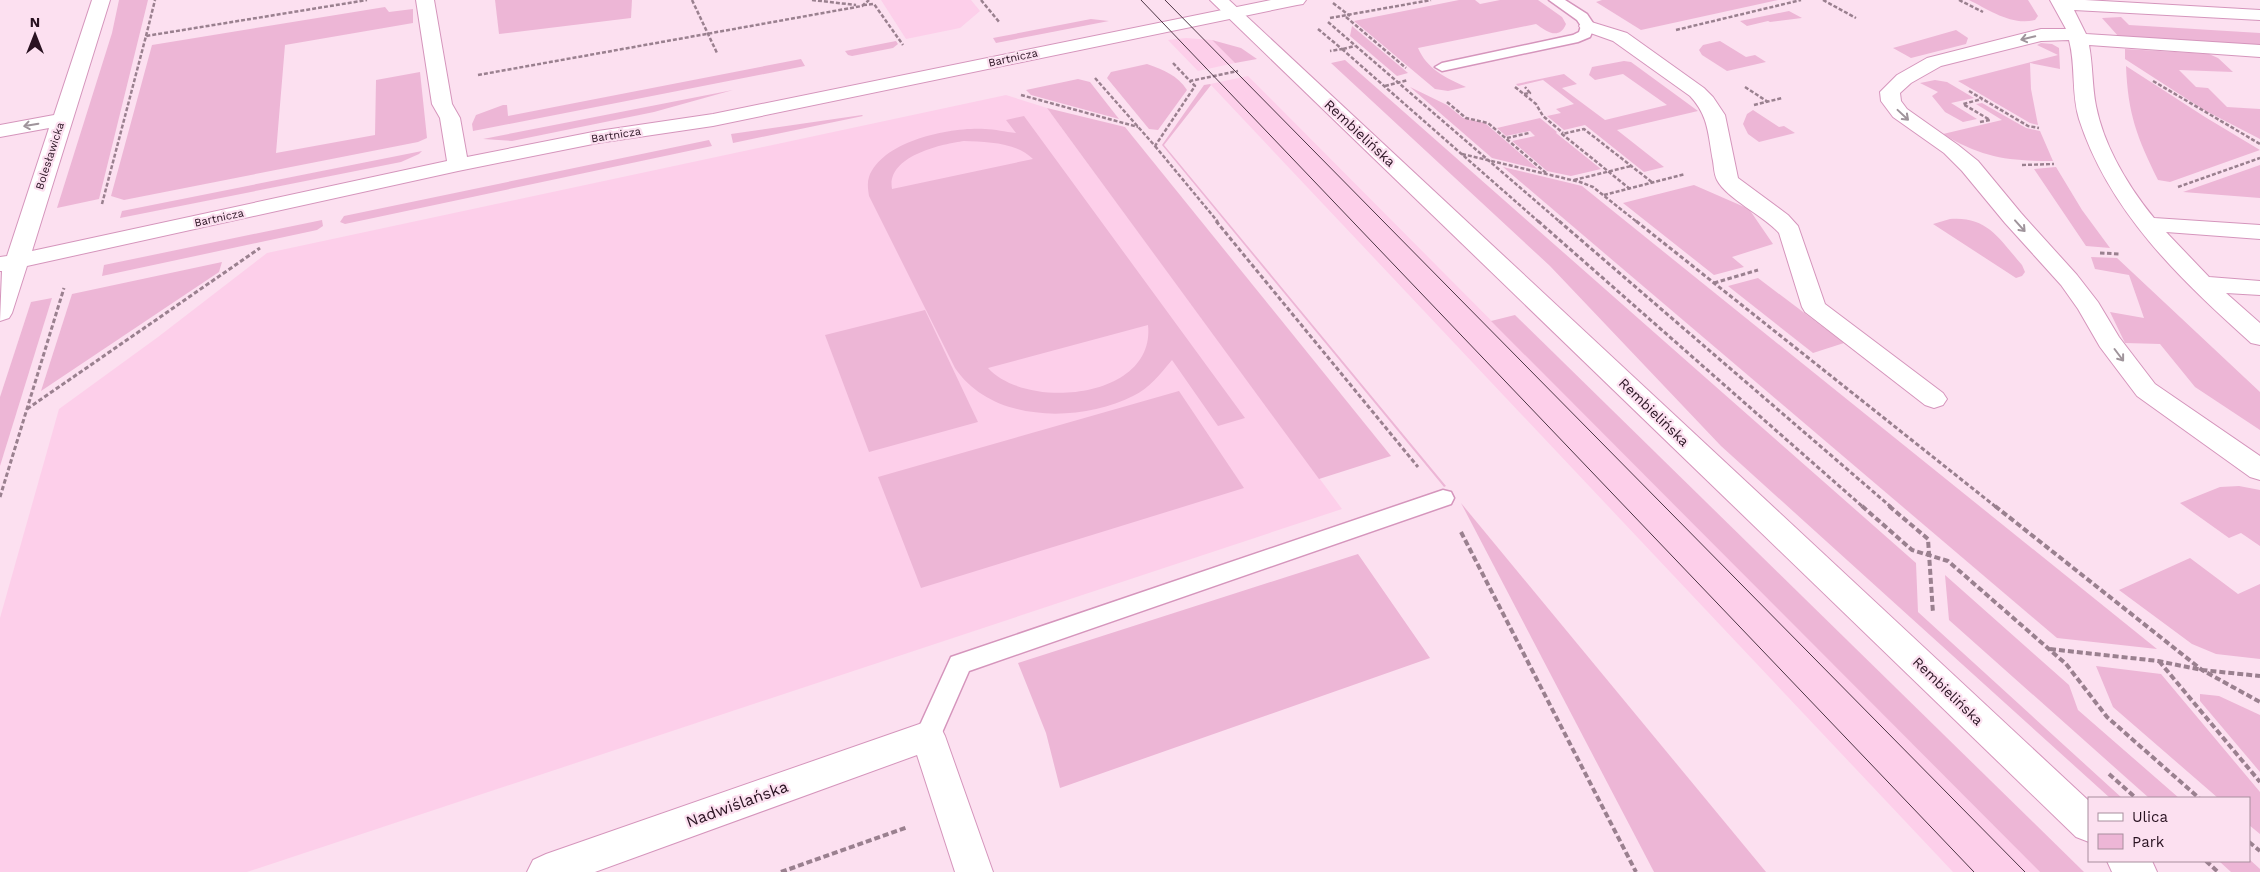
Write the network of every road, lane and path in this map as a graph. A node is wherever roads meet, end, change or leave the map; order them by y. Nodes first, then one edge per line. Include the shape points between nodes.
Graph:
1 (101, 0) edge
2 (155, 0) edge
3 (367, 0) edge
4 (425, 0) edge
5 (692, 0) edge
6 (812, 0) edge
7 (869, 0) edge
8 (982, 0) edge
9 (1297, 0) edge
10 (1329, 0) edge
11 (1431, 0) edge
12 (1556, 0) edge
13 (1802, 0) edge
14 (1823, 0) edge
15 (2060, 2) edge
16 (862, 6) junction
17 (1226, 7) edge
18 (2260, 15) edge
19 (1350, 16) junction
20 (1345, 17) dead end
21 (1324, 18) dead end
22 (1856, 18) dead end
23 (1000, 23) dead end
24 (1588, 26) junction
25 (708, 33) junction
26 (1672, 34) dead end
27 (146, 36) junction
28 (2078, 37) junction
29 (1355, 46) junction
30 (906, 50) dead end
31 (2260, 51) edge
32 (717, 53) dead end
33 (1926, 66) junction
34 (1442, 67) dead end
35 (1095, 78) dead end
36 (2150, 79) dead end
37 (1411, 80) dead end
38 (1190, 81) dead end
39 (438, 82) junction
40 (1509, 82) dead end
41 (1397, 83) junction
42 (1384, 86) junction
43 (1531, 86) dead end
44 (1745, 87) dead end
45 (1019, 94) dead end
46 (1524, 94) junction
47 (1768, 102) dead end
48 (62, 120) junction
49 (1138, 127) junction
50 (2039, 128) dead end
51 (0, 131) edge
52 (1529, 133) dead end
53 (1563, 133) junction
54 (1506, 138) dead end
55 (2259, 143) edge
56 (1461, 153) junction
57 (2260, 158) edge
58 (1485, 159) junction
59 (458, 165) junction
60 (1632, 166) junction
61 (1609, 172) junction
62 (1676, 176) dead end
63 (1573, 180) junction
64 (1653, 182) junction
65 (2176, 188) dead end
66 (1630, 189) junction
67 (1604, 195) junction
68 (107, 209) dead end
69 (2146, 224) junction
70 (2260, 232) edge
71 (262, 246) dead end
72 (8, 263) edge
73 (1751, 272) dead end
74 (1714, 283) junction
75 (2200, 284) junction
76 (64, 288) dead end
77 (2260, 288) edge
78 (0, 312) edge
79 (2260, 337) edge
80 (1934, 399) dead end
81 (27, 409) junction
82 (2260, 470) edge
83 (0, 497) edge
84 (1443, 498) dead end
85 (1929, 555) junction
86 (1933, 616) dead end
87 (2049, 649) junction
88 (2158, 661) junction
89 (2202, 670) junction
90 (2260, 676) edge
91 (2260, 702) edge
92 (928, 736) junction
93 (2260, 782) edge
94 (2198, 797) edge
95 (952, 811) junction
96 (2088, 824) edge
97 (2250, 843) edge
98 (2260, 851) edge
99 (2127, 862) edge
100 (2207, 862) edge
101 (582, 866) edge
102 (546, 872) edge
103 (781, 872) edge
104 (974, 872) edge
105 (2138, 872) edge
106 (2218, 872) edge

1 - 48 street, Bolesławicka
2 - 27 path
3 - 27 path
4 - 39 street
5 - 25 path
6 - 16 path
7 - 16 path
8 - 23 path
9 - 17 street, Bartnicza
10 - 19 path
11 - 19 path
12 - 24 lane
13 - 26 path via 1681,28
14 - 22 path
15 - 18 street
15 - 28 street
16 - 25 path
16 - 30 path via 874,4
17 - 59 street, Bartnicza via 713,120 598,137
17 - 96 street, Rembielińska
19 - 20 path
21 - 29 path
24 - 34 lane via 1587,32 1578,38
24 - 80 street via 1620,37 1706,101 1715,115 1727,179 1790,231 1814,307
25 - 32 path
25 - 39 path
27 - 68 path via 101,206
28 - 31 street
28 -> 33 street via 2041,35 1946,58
28 - 69 street via 2084,102 2095,137 2113,176
29 - 41 path
29 - 42 path via 1342,49
33 - 50 path via 2028,126
33 -> 82 street via 1892,88 1890,96 1894,106 1970,166 2069,280 2146,390
35 - 49 path
36 - 55 path
37 - 41 path
38 - 49 path via 1195,86 1155,146
39 - 59 street via 442,104 450,118
40 - 46 path
41 - 42 path
41 - 58 path
42 - 56 path
43 - 46 path via 1524,87 1530,93
44 - 47 path
45 - 49 path
46 - 53 path
48 -> 51 street
48 - 72 street, Bolesławicka
52 - 54 path
53 - 60 path via 1584,128
53 - 61 path
56 - 58 path
56 - 85 path via 1912,550
57 - 65 path
58 - 63 path
58 - 85 path via 1928,539
59 - 72 street, Bartnicza
60 - 61 path
60 - 64 path
61 - 63 path
61 - 66 path
62 - 64 path
63 - 67 path
64 - 66 path
66 - 67 path
67 - 74 path
69 - 70 street
69 - 75 street
71 - 81 path
72 - 78 street, Bolesławicka
73 - 74 path
74 - 89 path
75 - 77 street
75 - 79 street
76 - 81 path
81 - 83 path
84 - 92 lane via 960,664
85 - 86 path
85 - 87 path via 1948,561
87 - 88 path
87 - 94 path via 2074,673 2111,721
88 - 89 path
88 - 93 path
89 - 90 path
89 - 91 path
92 - 95 street
92 - 101 street, Nadwiślańska
95 - 103 path
95 - 104 street
97 - 98 path
99 - 105 street
100 - 106 path
101 - 102 street, Nadwiślańska

